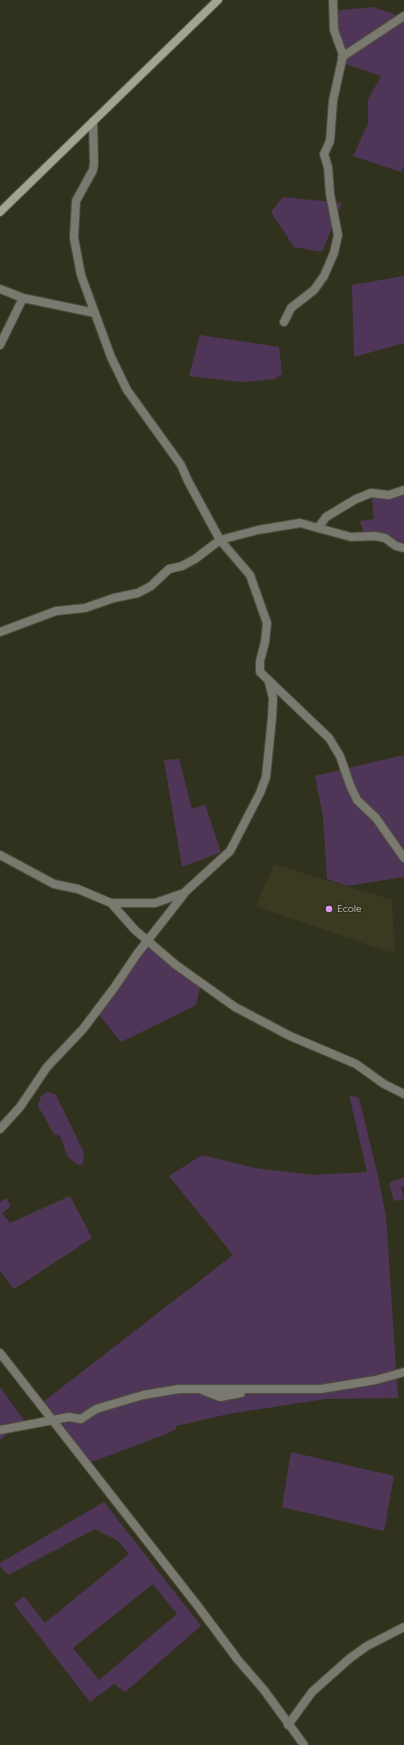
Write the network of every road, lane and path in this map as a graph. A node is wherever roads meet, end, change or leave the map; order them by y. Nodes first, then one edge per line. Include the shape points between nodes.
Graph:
1 (218, 0) edge
2 (333, 0) edge
3 (404, 16) edge
4 (342, 57) junction
5 (93, 122) junction
6 (0, 212) edge
7 (0, 289) edge
8 (23, 298) junction
9 (95, 313) junction
10 (284, 322) dead end
11 (0, 345) edge
12 (404, 490) edge
13 (318, 528) junction
14 (220, 540) junction
15 (404, 548) edge
16 (0, 632) edge
17 (268, 681) junction
18 (0, 855) edge
19 (404, 858) edge
20 (184, 893) junction
21 (111, 903) junction
22 (148, 940) junction
23 (404, 1094) edge
24 (0, 1129) edge
25 (0, 1353) edge
26 (404, 1372) edge
27 (54, 1420) junction
28 (0, 1430) edge
29 (404, 1627) edge
30 (288, 1725) junction
31 (304, 1745) edge

1 - 5 street
2 - 4 street via 334,30 343,52
3 - 4 street
4 - 10 street via 333,101 330,141 324,154 338,235 337,243 329,266 314,290 291,308
5 - 6 street
5 - 9 street via 94,163 76,201 73,225 76,255
7 - 8 street
8 - 9 street
8 - 11 street
9 - 14 street via 111,357 127,390 173,452
12 - 13 street via 389,495 371,492 326,517
13 - 14 street via 300,523
13 - 15 street via 351,537 385,538
14 - 16 street via 195,559 169,569 138,594 85,608 56,611
14 - 17 street via 250,575 256,588 267,623 260,672
17 - 19 street via 328,738 340,756 357,800 376,818
17 - 20 street via 273,698 269,761 260,793 230,851
18 - 21 street via 54,884 78,889
20 - 21 street via 155,904
20 - 22 street
21 - 22 street via 135,930
22 - 23 street via 176,965 235,1007 290,1036 349,1061
22 - 24 street via 83,1029 47,1067 20,1107
25 - 27 street
26 - 27 street via 376,1380 321,1389 179,1389 143,1395 96,1409 81,1418
27 - 28 street
27 - 30 street via 238,1660 264,1690
29 - 30 street via 367,1646 349,1659 312,1692
30 - 31 street

